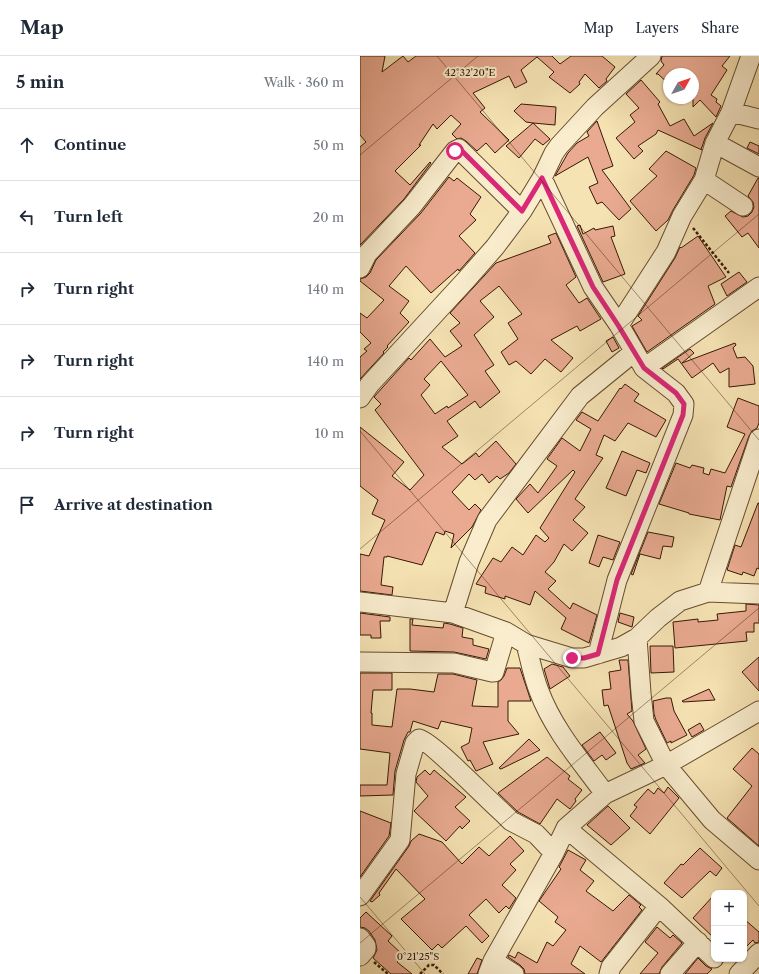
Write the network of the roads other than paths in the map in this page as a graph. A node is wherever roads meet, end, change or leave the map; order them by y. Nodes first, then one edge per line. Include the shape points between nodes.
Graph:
1 (651, 56) edge
2 (751, 56) edge
3 (731, 112) junction
4 (759, 119) edge
5 (715, 143) junction
6 (759, 167) edge
7 (542, 178) junction
8 (704, 180) junction
9 (743, 206) dead end
10 (522, 211) junction
11 (360, 268) edge
12 (759, 287) edge
13 (618, 325) junction
14 (634, 352) junction
15 (644, 368) junction
16 (363, 384) edge
17 (759, 438) edge
18 (708, 592) junction
19 (759, 594) edge
20 (360, 602) edge
21 (453, 613) junction
22 (506, 632) junction
23 (637, 638) junction
24 (526, 644) junction
25 (598, 654) junction
26 (360, 662) edge
27 (759, 711) edge
28 (666, 765) junction
29 (605, 794) junction
30 (566, 828) junction
31 (554, 853) junction
32 (759, 860) edge
33 (360, 896) edge
34 (659, 906) junction
35 (360, 938) edge
36 (698, 942) junction
37 (759, 953) edge
38 (711, 954) edge
39 (360, 956) edge
40 (719, 962) edge
41 (491, 967) edge
42 (514, 974) edge
43 (609, 974) edge
44 (670, 974) edge
45 (731, 974) edge
46 (739, 974) edge

1 - 7 street via 582,120 554,153
2 - 3 street
3 - 4 street
3 - 5 street
5 - 6 street
5 - 8 street
7 - 10 street
7 - 13 street via 593,287
8 - 9 street
8 - 13 street via 682,216 666,252
10 - 11 street via 459,149 412,206 367,254
10 - 16 street via 465,281
12 - 15 street
13 - 14 street
14 - 15 street
14 - 21 street via 580,396 487,520 469,562
15 - 25 street via 676,393 684,404 683,415 617,580
17 - 18 street
18 - 19 street
18 - 23 street via 680,601
20 - 21 street
21 - 22 street
22 - 24 street
22 - 26 street via 494,672 454,663
23 - 25 street via 621,647
23 - 28 street via 644,721
24 - 25 street via 572,658
24 - 29 street via 539,691 557,729
27 - 28 street
28 - 29 street
28 - 32 street via 712,820
29 - 30 street
30 - 31 street
30 - 34 street
31 - 33 street via 536,834 502,814 436,751 419,739 415,743 406,774 400,840
31 - 41 street
34 - 36 street
34 - 43 street via 611,967
35 - 39 street via 366,946
36 - 38 street
36 - 44 street
37 - 46 street
40 - 45 street
41 - 42 street

